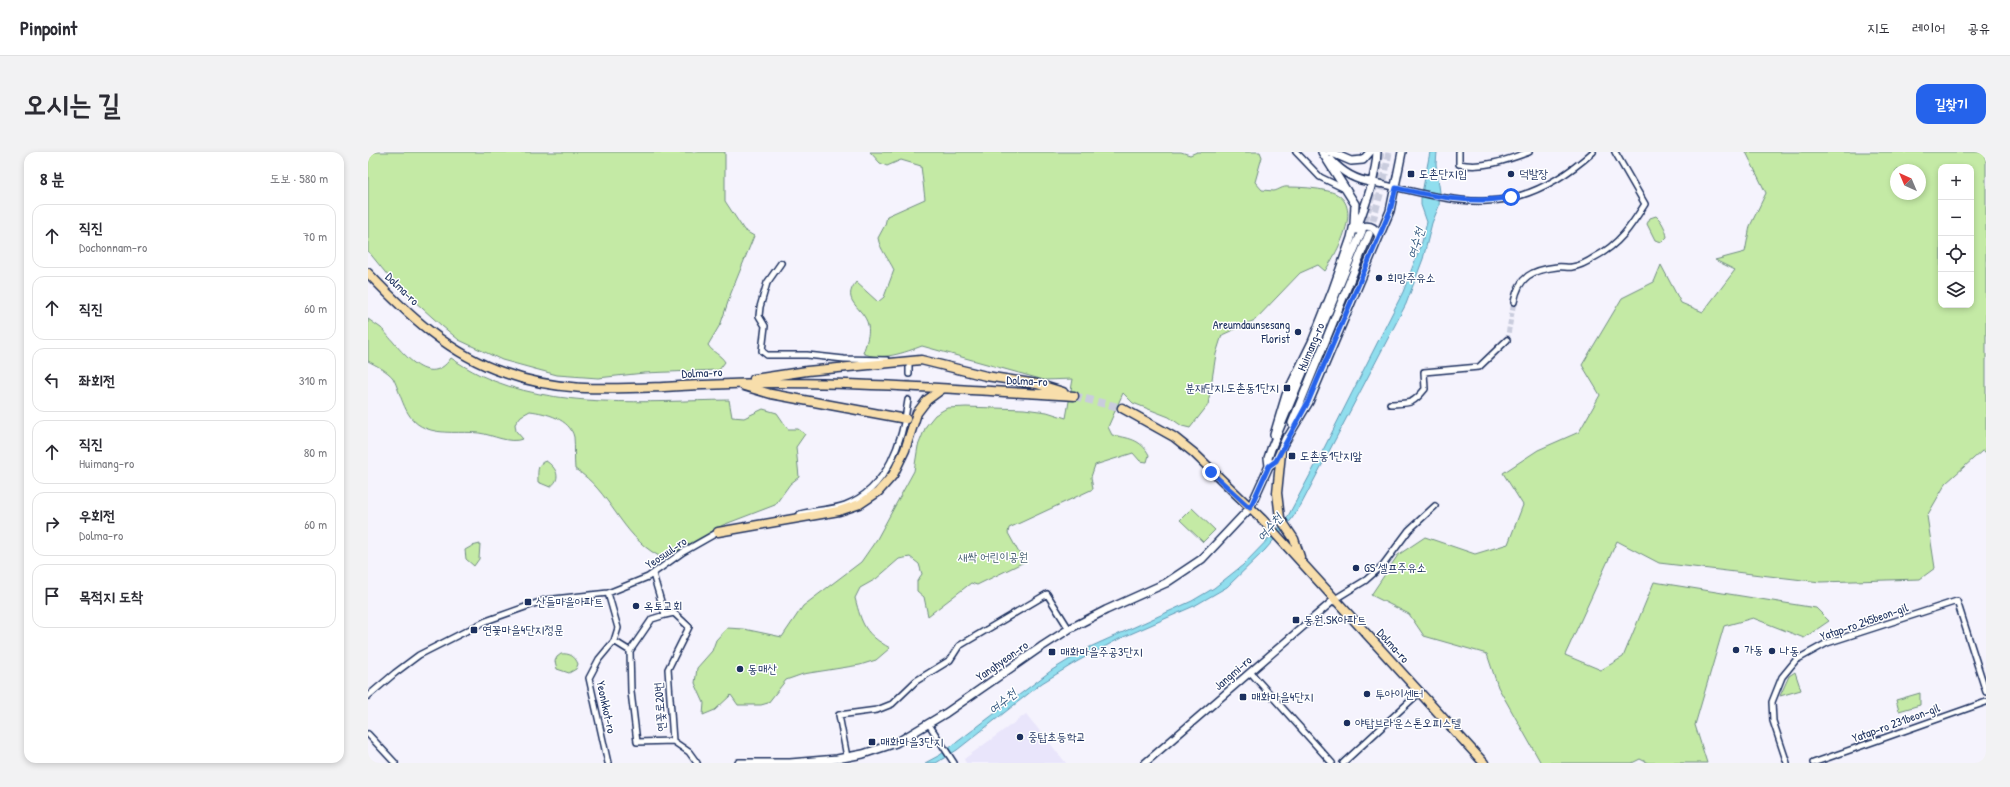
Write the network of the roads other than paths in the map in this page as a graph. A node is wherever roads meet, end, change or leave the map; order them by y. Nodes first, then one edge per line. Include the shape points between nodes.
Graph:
1 (1296, 152) edge
2 (1323, 152) edge
3 (1330, 152) edge
4 (1370, 152) edge
5 (1377, 152) edge
6 (1402, 152) edge
7 (1459, 152) edge
8 (1529, 152) edge
9 (1593, 152) edge
10 (1615, 152) edge
11 (1371, 182) junction
12 (1381, 184) joint
13 (1396, 188) junction
14 (1347, 190) junction
15 (1362, 231) junction
16 (1379, 237) junction
17 (781, 263) dead end
18 (1342, 263) junction
19 (368, 273) edge
20 (1514, 302) tunnel mouth
21 (1507, 340) tunnel mouth
22 (909, 363) junction
23 (908, 374) tunnel mouth
24 (735, 383) junction
25 (942, 389) junction
26 (908, 400) tunnel mouth
27 (1390, 404) dead end
28 (1122, 408) tunnel mouth
29 (906, 419) junction
30 (1285, 442) junction
31 (1271, 449) junction
32 (1281, 453) junction
33 (1269, 466) junction
34 (1435, 506) dead end
35 (1250, 508) junction
36 (718, 532) junction
37 (1301, 560) junction
38 (653, 574) junction
39 (608, 593) junction
40 (1335, 599) junction
41 (665, 615) junction
42 (1070, 629) junction
43 (614, 641) junction
44 (630, 651) junction
45 (1251, 673) junction
46 (1986, 692) edge
47 (1419, 693) junction
48 (368, 696) edge
49 (1986, 702) edge
50 (928, 723) junction
51 (368, 734) edge
52 (672, 741) junction
53 (847, 757) junction
54 (953, 762) edge
55 (395, 763) edge
56 (608, 763) edge
57 (697, 763) edge
58 (739, 763) edge
59 (1145, 763) edge
60 (1332, 763) edge
61 (1343, 763) edge
62 (1484, 763) edge
63 (1787, 763) edge
64 (1813, 763) edge

1 - 14 street via 1320,178
2 - 11 main road via 1346,174
2 - 14 main road
3 - 4 main road via 1351,161 1363,160
5 - 11 main road
6 - 13 main road
7 - 8 street via 1458,164 1474,166 1503,162
9 - 13 street via 1577,166 1527,193 1487,201 1449,198
10 - 20 street via 1645,204 1617,244 1572,268 1558,266 1531,273 1516,290
11 - 12 street
11 - 15 main road
12 - 13 street
13 - 16 main road
14 - 18 main road via 1355,204 1351,238
15 - 16 main road via 1363,226 1373,227
15 - 18 main road
15 - 30 main road, Huimang-ro
15 - 31 main road, Huimang-ro
16 - 30 main road via 1308,402
17 - 22 street via 767,283 760,307 759,316 764,326 762,351 767,355 807,355
18 - 31 main road via 1312,342 1286,395
19 - 24 main road, Dolma-ro via 396,302 447,345 483,365 506,374 553,386 596,390
21 - 27 street via 1479,367 1424,372 1425,389 1419,397 1411,403
22 - 23 street
22 - 24 main road via 807,371
22 - 25 main road, Dolma-ro via 921,360 986,376 1037,384 1074,396
24 - 25 main road, Dolma-ro via 832,383
24 - 29 main road via 771,394
25 - 36 main road via 927,400 917,413 893,476 878,492 860,504 839,512
26 - 29 street, Yeosuul-ro
28 - 35 main road via 1174,437
29 - 36 street, Yeosuul-ro via 885,473 871,489 857,499 845,505
30 - 32 main road, Huimang-ro
31 - 33 main road, Huimang-ro
32 - 33 main road, Huimang-ro
32 - 37 main road via 1277,493 1280,518 1294,539
33 - 35 main road, Huimang-ro
34 - 40 street via 1409,530 1383,565 1366,580
35 - 37 main road, Dolma-ro
35 - 42 main road, Yanghyeon-ro via 1202,559 1166,583
36 - 38 street, Yeosuul-ro via 683,552
37 - 40 main road, Dolma-ro
38 - 39 street, Yeosuul-ro
38 - 41 street
39 - 43 street via 618,628
39 - 48 street, Yeosuul-ro via 545,600 486,621 419,656
40 - 45 street, Jangmi-ro
40 - 47 main road, Dolma-ro
41 - 44 street via 652,619
41 - 52 street, 연꽃로20번 via 674,613 689,627 668,669
42 - 50 main road, Yanghyeon-ro
42 - 53 street via 1047,594 959,646 950,660 916,681 892,704 877,710 840,715
43 - 44 street
43 - 56 street, Yeonkkot-ro via 599,659 589,678
44 - 52 street, 연꽃로20번 via 631,692 637,742
45 - 59 street, Jangmi-ro
45 - 60 street
46 - 63 street, Yatap-ro 245beon-gil via 1957,602 1827,643 1796,660 1782,677 1772,702 1773,721
47 - 61 street
47 - 62 main road, Dolma-ro
49 - 64 street, Yatap-ro 231beon-gil
50 - 53 main road, Yanghyeon-ro via 896,743
50 - 54 street
51 - 55 street
52 - 57 street via 689,752
53 - 58 main road, Yanghyeon-ro via 790,763

